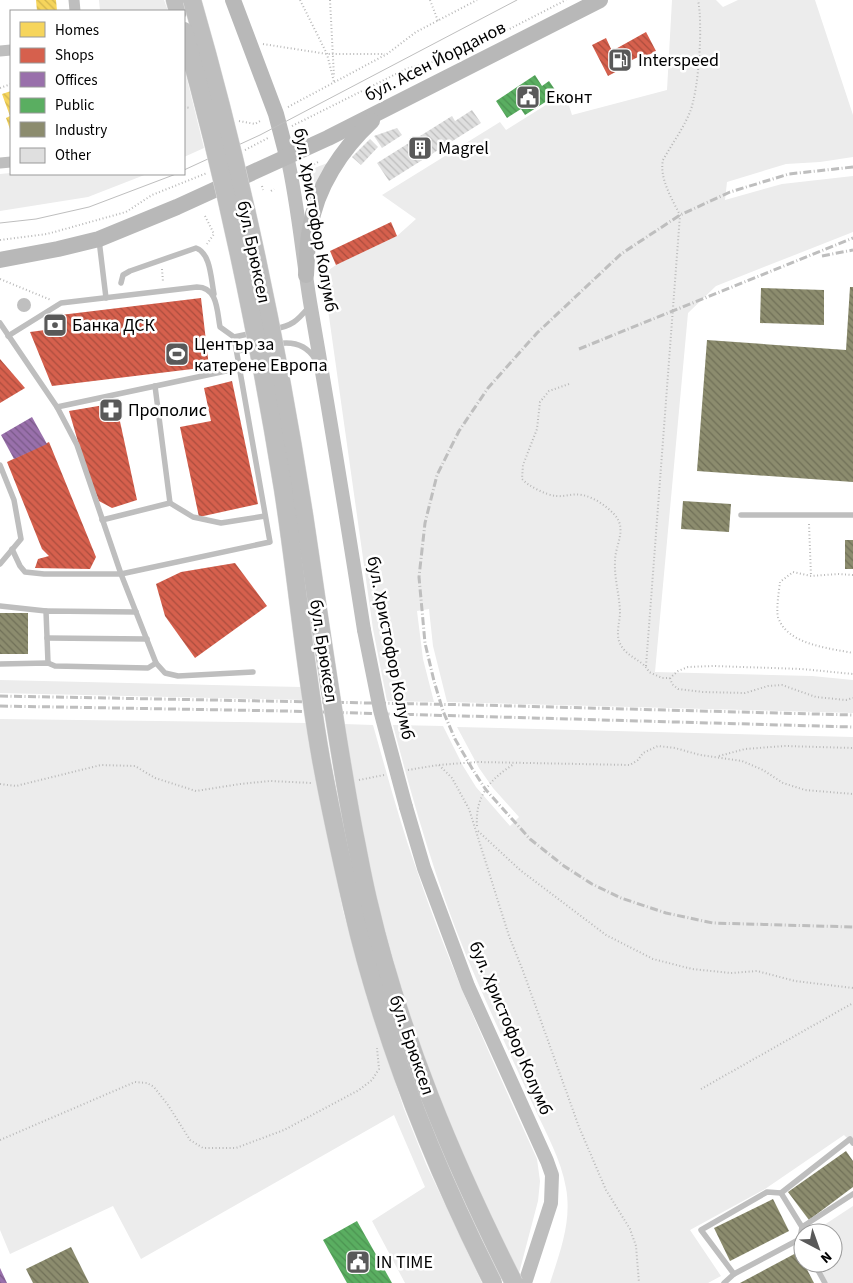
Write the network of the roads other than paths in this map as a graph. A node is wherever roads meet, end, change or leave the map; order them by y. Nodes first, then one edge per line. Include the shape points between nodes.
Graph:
1 (192, 0) edge
2 (233, 0) edge
3 (600, 0) edge
4 (185, 35) edge
5 (386, 108) junction
6 (287, 156) junction
7 (99, 239) junction
8 (0, 260) edge
9 (306, 275) junction
10 (121, 283) dead end
11 (106, 298) junction
12 (215, 299) junction
13 (311, 306) junction
14 (0, 323) edge
15 (8, 336) junction
16 (234, 336) junction
17 (237, 351) junction
18 (240, 368) junction
19 (323, 373) junction
20 (155, 386) junction
21 (57, 407) junction
22 (0, 465) edge
23 (170, 503) junction
24 (741, 515) dead end
25 (265, 516) junction
26 (853, 516) edge
27 (102, 520) junction
28 (12, 550) junction
29 (0, 564) edge
30 (121, 574) junction
31 (0, 606) edge
32 (46, 611) junction
33 (136, 612) junction
34 (47, 638) junction
35 (146, 639) junction
36 (48, 663) junction
37 (156, 663) junction
38 (0, 664) edge
39 (253, 672) dead end
40 (853, 1143) edge
41 (782, 1193) junction
42 (853, 1194) edge
43 (800, 1223) edge
44 (807, 1223) edge
45 (793, 1245) edge
46 (734, 1274) junction
47 (493, 1283) edge
48 (514, 1283) edge
49 (525, 1283) edge
50 (724, 1283) edge

1 - 48 main road, бул. Брюксел, bridge via 215,79 271,328 340,757 369,904 418,1068 481,1218
2 - 6 main road, бул. Христофор Колумб via 276,114
3 - 5 main road, бул. Асен Йорданов
4 - 47 main road, бул. Брюксел, bridge via 216,157 264,383 321,759 352,908 402,1073 464,1226
5 - 6 main road, бул. Асен Йорданов
5 - 9 main road via 357,135 328,177 314,210
6 - 7 main road, бул. Асен Йорданов
6 - 9 street, бул. Христофор Колумб
7 - 8 main road, бул. Асен Йорданов
7 - 11 lane
9 - 13 street, бул. Христофор Колумб
10 - 12 lane via 126,272 192,248 202,251 206,257
11 - 12 lane via 202,287
11 - 15 lane via 61,303
12 - 16 lane via 220,327
13 - 16 lane via 288,326
13 - 19 street, бул. Христофор Колумб
14 - 15 lane
15 - 21 lane
16 - 17 lane
17 - 18 lane
17 - 19 lane via 282,343 298,344 313,355
18 - 20 lane
18 - 25 lane
19 - 49 street, бул. Христофор Колумб, bridge via 364,630 380,710 406,807 424,868 468,986 552,1175 551,1203
20 - 21 lane
20 - 23 lane
21 - 27 lane via 76,445
22 - 28 lane via 14,500 21,539
23 - 25 lane via 193,517 220,523
23 - 27 lane
24 - 26 lane
25 - 30 lane via 270,542
27 - 30 lane
28 - 29 lane
28 - 30 lane via 25,572
30 - 33 lane
31 - 32 lane
32 - 33 lane
32 - 34 lane
33 - 35 lane
34 - 35 lane
34 - 36 lane
35 - 37 lane
36 - 37 lane via 55,666 148,668
36 - 38 lane
37 - 39 lane via 164,673 178,676
40 - 41 lane via 850,1139
41 - 43 lane
41 - 46 lane via 766,1192 701,1230
42 - 44 lane
45 - 46 lane
46 - 50 lane

